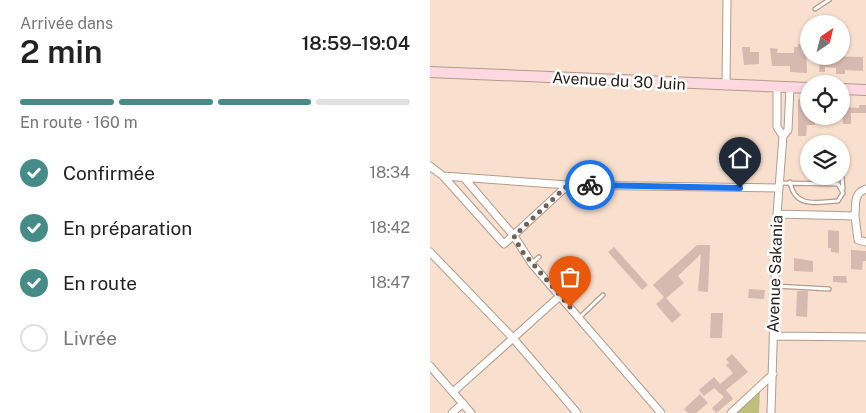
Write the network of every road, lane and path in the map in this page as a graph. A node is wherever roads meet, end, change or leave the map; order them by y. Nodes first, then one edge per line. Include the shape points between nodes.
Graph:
1 (727, 0) edge
2 (829, 0) edge
3 (815, 9) dead end
4 (430, 72) edge
5 (726, 86) junction
6 (777, 87) junction
7 (790, 87) junction
8 (800, 88) edge
9 (850, 89) edge
10 (866, 90) edge
11 (783, 136) junction
12 (430, 166) edge
13 (443, 176) junction
14 (465, 179) junction
15 (790, 182) junction
16 (568, 185) junction
17 (843, 185) edge
18 (778, 186) junction
19 (843, 189) junction
20 (866, 189) edge
21 (777, 214) junction
22 (855, 216) junction
23 (514, 236) junction
24 (866, 242) edge
25 (504, 244) junction
26 (521, 250) junction
27 (430, 252) edge
28 (539, 257) dead end
29 (532, 264) junction
30 (775, 286) junction
31 (829, 289) dead end
32 (603, 295) dead end
33 (560, 296) junction
34 (579, 318) junction
35 (773, 336) junction
36 (512, 337) junction
37 (866, 337) edge
38 (430, 366) edge
39 (773, 374) junction
40 (453, 392) junction
41 (463, 403) junction
42 (452, 413) edge
43 (471, 413) edge
44 (577, 413) edge
45 (661, 413) edge
46 (731, 413) edge
47 (771, 413) edge

1 - 5 street
2 - 3 lane
4 - 5 street, Avenue du 30 Juin
5 - 6 street, Avenue du 30 Juin
6 - 7 street, Avenue du 30 Juin
6 - 11 street via 777,127
7 - 8 street, Avenue du 30 Juin
7 - 11 street via 788,130
9 - 10 street
11 - 18 street, Avenue Sakania
12 - 13 street
13 - 14 street
13 - 25 street
14 - 16 street
14 - 23 street
15 - 18 lane
15 - 19 lane via 835,183
15 - 19 lane via 796,196 803,202 838,201
16 - 18 street
16 - 23 street
17 - 19 lane
18 - 21 street, Avenue Sakania
20 - 22 street via 856,197
21 - 22 street
21 - 30 street, Avenue Sakania
22 - 24 street via 856,237
23 - 25 street
23 - 26 street
25 - 26 street
26 - 29 street
27 - 36 street
28 - 29 lane
29 - 33 street
30 - 31 lane
30 - 35 street, Avenue Sakania
32 - 34 lane
33 - 34 street
33 - 36 street
34 - 45 street
35 - 37 street
35 - 39 street, Avenue Sakania
36 - 40 street
36 - 44 street
38 - 40 street
39 - 46 street
39 - 47 street, Avenue Sakania
40 - 41 street
41 - 42 street
41 - 43 street

